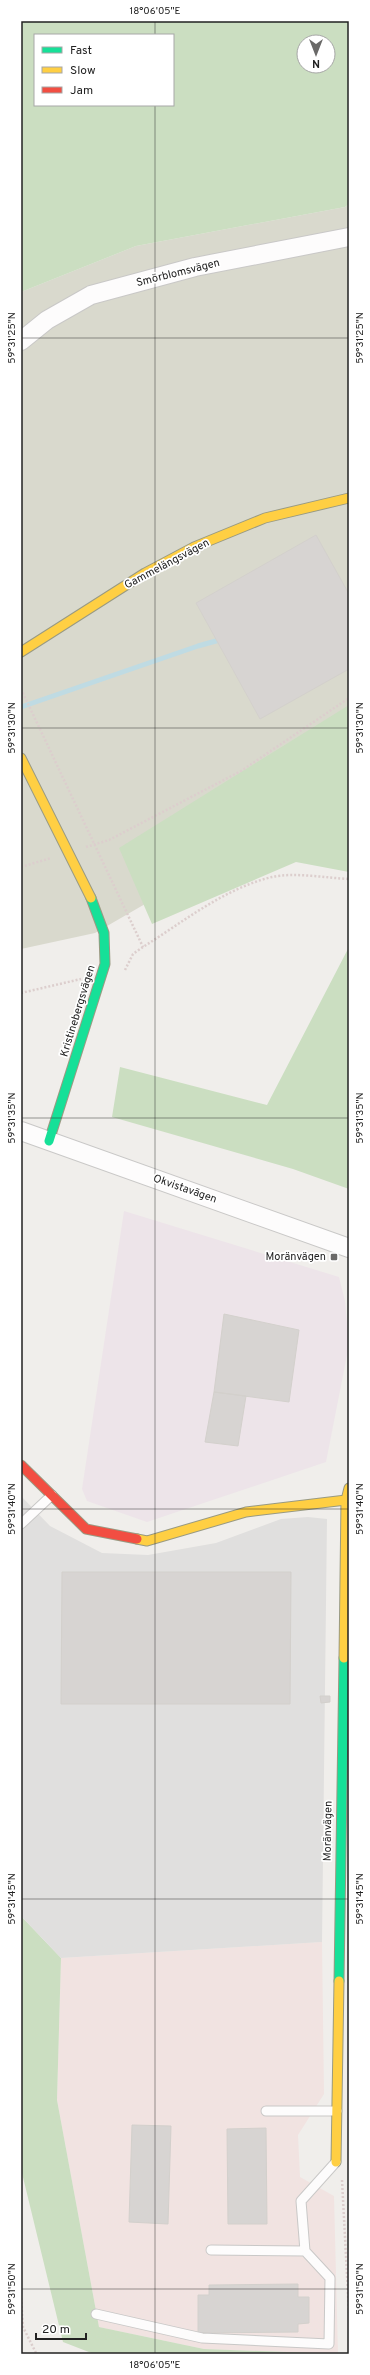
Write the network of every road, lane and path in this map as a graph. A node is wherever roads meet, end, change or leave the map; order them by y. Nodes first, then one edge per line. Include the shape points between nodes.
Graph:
1 (349, 238) edge
2 (21, 341) edge
3 (349, 498) edge
4 (21, 652) edge
5 (21, 689) edge
6 (349, 698) edge
7 (21, 758) edge
8 (94, 845) junction
9 (68, 852) junction
10 (21, 867) edge
11 (349, 880) edge
12 (143, 947) junction
13 (123, 973) dead end
14 (100, 984) junction
15 (21, 993) edge
16 (21, 1131) edge
17 (49, 1141) junction
18 (349, 1248) edge
19 (21, 1465) edge
20 (349, 1488) edge
21 (52, 1495) junction
22 (346, 1500) junction
23 (21, 1524) edge
24 (266, 2111) dead end
25 (337, 2111) junction
26 (336, 2162) junction
27 (211, 2250) dead end
28 (305, 2251) junction
29 (21, 2298) edge
30 (349, 2313) edge
31 (96, 2314) dead end
32 (38, 2354) edge

1 - 2 street, Smörblomsvägen via 195,267 91,295 47,320
3 - 4 street, Gammelängsvägen via 265,518 194,547 145,573
5 - 8 path
6 - 8 path via 241,771 110,840
7 - 9 street, Kristinebergsvägen
8 - 9 path
8 - 12 path
9 - 10 path
9 - 14 street, Kristinebergsvägen via 90,895 104,933 105,964
11 - 12 path via 274,876 222,898
12 - 13 path via 133,954
14 - 15 path via 84,979
14 - 17 street, Kristinebergsvägen
16 - 17 street, Okvistavägen
17 - 18 street, Okvistavägen
19 - 21 street
20 - 22 street, Moränvägen
21 - 22 street via 86,1529 147,1541 246,1512
21 - 23 lane
22 - 25 street, Moränvägen
24 - 25 lane
25 - 26 street, Moränvägen
26 - 28 lane via 301,2201
26 - 30 path via 342,2179
27 - 28 lane
28 - 31 lane via 330,2278 329,2344 202,2338
29 - 32 path via 23,2327

